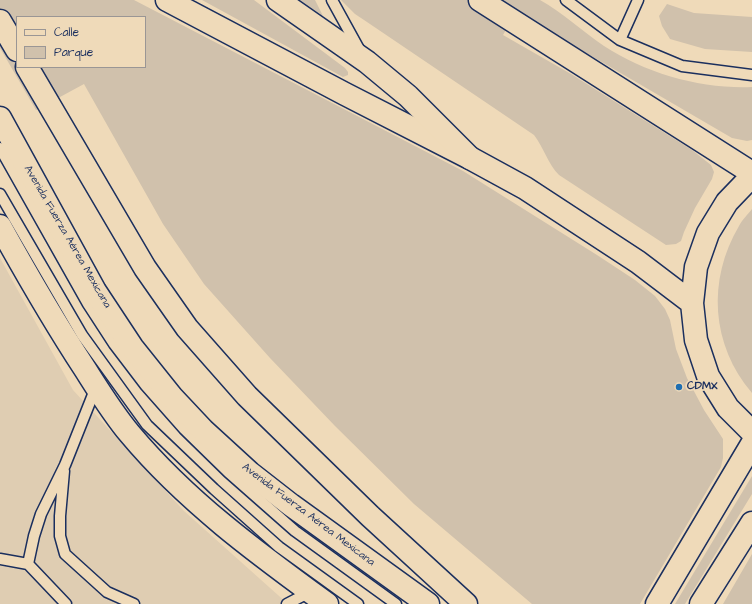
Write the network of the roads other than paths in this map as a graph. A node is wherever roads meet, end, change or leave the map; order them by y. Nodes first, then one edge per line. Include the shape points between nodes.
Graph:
1 (167, 0) edge
2 (278, 0) edge
3 (332, 0) edge
4 (480, 0) edge
5 (566, 0) edge
6 (638, 0) edge
7 (0, 21) edge
8 (620, 40) junction
9 (16, 48) edge
10 (367, 62) junction
11 (28, 68) edge
12 (752, 75) edge
13 (0, 118) edge
14 (0, 148) edge
15 (470, 158) junction
16 (752, 173) edge
17 (752, 176) edge
18 (0, 194) edge
19 (0, 226) edge
20 (692, 303) junction
21 (96, 386) junction
22 (752, 432) edge
23 (752, 444) edge
24 (65, 465) junction
25 (752, 523) edge
26 (0, 559) edge
27 (28, 564) junction
28 (318, 598) edge
29 (66, 604) edge
30 (134, 604) edge
31 (287, 604) edge
32 (358, 604) edge
33 (396, 604) edge
34 (428, 604) edge
35 (466, 604) edge
36 (657, 604) edge
37 (701, 604) edge

1 - 15 main road
2 - 10 main road
3 - 10 lane
4 - 16 main road
5 - 8 lane
6 - 8 lane
7 - 9 main road
8 - 12 lane via 682,66
10 - 15 main road via 408,96
11 - 35 main road via 146,268 187,328 247,396 370,516
13 - 34 main road, Avenida Fuerza Aérea Mexicana via 95,291 132,347 172,397 202,430 250,473
14 - 33 lane via 88,304 146,386 189,434 228,472 295,531
15 - 20 main road via 525,188 638,262
17 - 20 main road via 727,202 708,233 696,267
18 - 32 lane via 82,335 147,425 279,547
19 - 21 main road via 36,290
20 - 22 main road via 696,340 708,376 728,408
21 - 24 lane
21 - 28 main road via 130,433 183,490 216,520
23 - 36 main road
24 - 27 lane via 41,514
24 - 30 lane via 60,516 60,536 65,554 107,592
25 - 37 main road
26 - 27 lane
27 - 29 lane
28 - 31 lane

